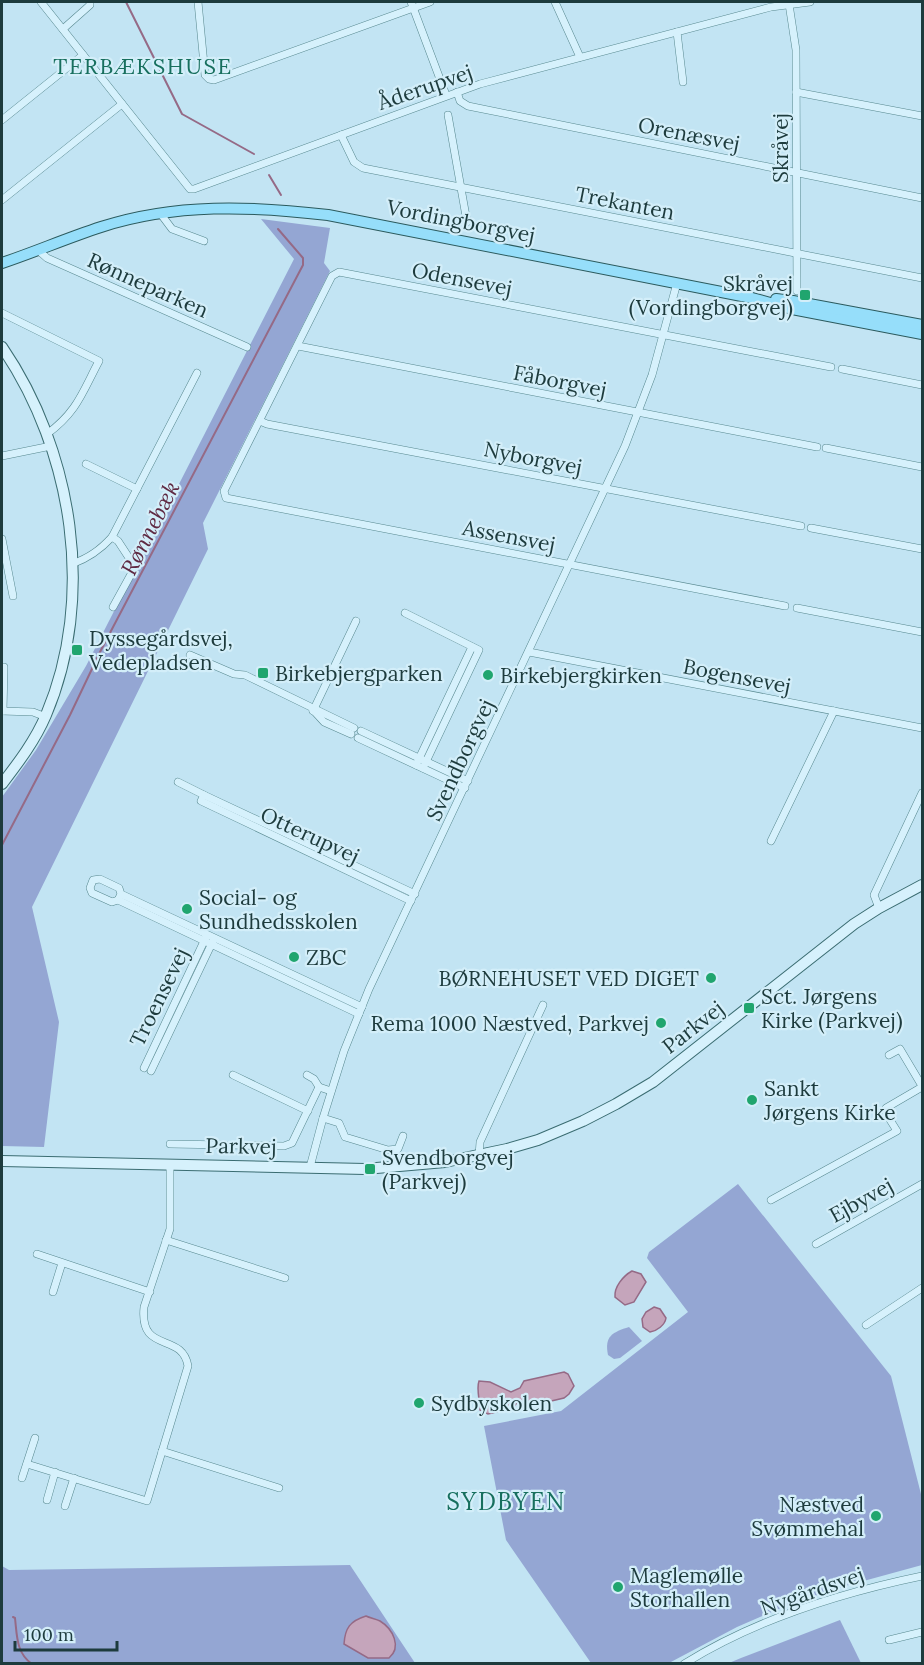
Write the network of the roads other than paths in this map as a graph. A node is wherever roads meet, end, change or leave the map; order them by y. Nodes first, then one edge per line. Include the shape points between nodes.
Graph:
1 (40, 2) edge
2 (90, 2) edge
3 (198, 2) edge
4 (430, 2) edge
5 (555, 2) edge
6 (810, 2) edge
7 (789, 4) junction
8 (412, 5) edge
9 (63, 29) junction
10 (677, 32) junction
11 (83, 55) junction
12 (580, 57) junction
13 (684, 82) dead end
14 (457, 92) junction
15 (796, 92) junction
16 (446, 95) junction
17 (122, 104) junction
18 (448, 115) dead end
19 (922, 116) edge
20 (2, 120) edge
21 (341, 135) junction
22 (797, 172) junction
23 (462, 189) junction
24 (922, 198) edge
25 (2, 200) edge
26 (160, 213) junction
27 (467, 222) dead end
28 (204, 240) dead end
29 (39, 251) junction
30 (797, 253) junction
31 (2, 263) edge
32 (922, 278) edge
33 (677, 283) junction
34 (797, 291) dead end
35 (752, 298) junction
36 (2, 313) edge
37 (922, 325) edge
38 (664, 334) junction
39 (922, 334) edge
40 (298, 346) junction
41 (247, 347) dead end
42 (2, 348) edge
43 (831, 367) dead end
44 (842, 369) dead end
45 (197, 373) dead end
46 (922, 385) edge
47 (638, 412) junction
48 (260, 421) junction
49 (46, 434) junction
50 (51, 446) junction
51 (817, 447) dead end
52 (826, 448) dead end
53 (2, 456) edge
54 (86, 464) dead end
55 (922, 467) edge
56 (137, 489) junction
57 (606, 489) junction
58 (226, 498) joint
59 (801, 526) dead end
60 (811, 528) dead end
61 (112, 537) junction
62 (2, 539) edge
63 (922, 549) edge
64 (72, 564) junction
65 (571, 565) junction
66 (13, 596) dead end
67 (785, 606) dead end
68 (113, 607) dead end
69 (797, 608) dead end
70 (405, 613) dead end
71 (356, 621) dead end
72 (922, 632) edge
73 (529, 652) junction
74 (190, 655) dead end
75 (2, 667) edge
76 (312, 709) junction
77 (2, 711) edge
78 (834, 711) junction
79 (46, 717) junction
80 (922, 728) edge
81 (421, 763) junction
82 (178, 782) dead end
83 (2, 784) edge
84 (466, 785) junction
85 (922, 793) edge
86 (771, 841) dead end
87 (922, 885) edge
88 (119, 897) dead end
89 (413, 897) junction
90 (879, 908) junction
91 (209, 940) junction
92 (543, 1005) dead end
93 (360, 1011) junction
94 (889, 1055) dead end
95 (147, 1070) dead end
96 (919, 1072) edge
97 (233, 1075) dead end
98 (307, 1075) dead end
99 (319, 1087) junction
100 (922, 1087) edge
101 (331, 1091) junction
102 (308, 1111) junction
103 (323, 1118) junction
104 (402, 1136) dead end
105 (170, 1144) dead end
106 (479, 1156) junction
107 (2, 1161) edge
108 (170, 1164) junction
109 (310, 1167) junction
110 (922, 1184) edge
111 (771, 1200) dead end
112 (166, 1240) junction
113 (816, 1244) dead end
114 (37, 1254) dead end
115 (62, 1263) junction
116 (285, 1278) dead end
117 (922, 1288) edge
118 (53, 1292) dead end
119 (150, 1292) junction
120 (866, 1325) dead end
121 (35, 1438) dead end
122 (162, 1451) junction
123 (27, 1464) junction
124 (55, 1472) junction
125 (22, 1478) dead end
126 (74, 1478) junction
127 (279, 1488) dead end
128 (47, 1500) dead end
129 (65, 1506) dead end
130 (922, 1576) edge
131 (922, 1632) edge
132 (889, 1640) dead end
133 (684, 1664) edge

1 - 9 street
2 - 9 street
3 - 8 street via 205,75 214,80
4 - 8 street
5 - 12 street
6 - 7 street, Åderupvej
7 - 10 street, Åderupvej
7 - 15 street, Skråvej via 796,50
8 - 16 street
9 - 11 street
10 - 12 street, Åderupvej
10 - 13 street
11 - 17 street
11 - 20 street
12 - 14 street, Åderupvej
14 - 16 street, Åderupvej
14 - 22 street, Orenæsvej via 468,106
15 - 19 street
15 - 22 street, Skråvej
16 - 21 street, Åderupvej
17 - 21 street, Åderupvej via 190,189
17 - 25 street
18 - 23 street
21 - 23 street, Trekanten via 354,162 363,168
22 - 24 street, Orenæsvej
22 - 30 street, Skråvej
23 - 27 street
23 - 30 street, Trekanten
26 - 28 street via 172,229
26 - 29 main road, Vordingborgvej via 101,227
26 - 33 main road, Vordingborgvej via 240,207 328,215
29 - 31 main road, Vordingborgvej
29 - 41 street, Rønneparken via 47,258
30 - 32 street, Trekanten
30 - 34 street, Skråvej
33 - 35 main road, Vordingborgvej
33 - 38 street, Svendborgvej
35 - 37 main road, Vordingborgvej via 793,301
35 - 39 main road, Vordingborgvej
36 - 49 street via 99,361 74,408
38 - 40 street, Odensevej via 339,272 332,276
38 - 43 street, Odensevej
38 - 47 street, Svendborgvej
40 - 47 street, Fåborgvej
40 - 48 street, Odensevej
42 - 49 street via 22,380
44 - 46 street
45 - 56 street
47 - 51 street, Fåborgvej
47 - 57 street, Svendborgvej
48 - 57 street, Nyborgvej
48 - 58 street, Odensevej via 224,491
49 - 50 street
50 - 53 street
50 - 64 street via 66,506
52 - 55 street
54 - 56 street
56 - 61 street
57 - 59 street, Nyborgvej
57 - 65 street, Svendborgvej
58 - 65 street, Assensvej
60 - 63 street
61 - 64 street via 99,550
61 - 68 street via 135,567
62 - 66 street
64 - 79 street via 67,637
65 - 67 street, Assensvej
65 - 73 street, Svendborgvej
69 - 72 street
70 - 81 street via 475,648
71 - 76 street
73 - 78 street, Bogensevej
73 - 84 street, Svendborgvej
74 - 76 street via 245,675
75 - 77 street
76 - 81 street via 324,722
77 - 79 street via 33,712
78 - 80 street, Bogensevej
78 - 86 street
79 - 83 street
81 - 84 street
82 - 89 street, Otterupvej via 203,798
84 - 89 street, Svendborgvej
85 - 90 street via 874,895
87 - 90 street, Parkvej
88 - 91 street, Troensevej
89 - 93 street, Svendborgvej
90 - 106 street, Parkvej via 814,954 653,1082 547,1136
91 - 93 street, Troensevej
91 - 95 street, Troensevej
92 - 106 street via 480,1142
93 - 101 street, Svendborgvej
94 - 96 street via 900,1049
96 - 100 street
97 - 102 street
98 - 99 street
99 - 101 street
99 - 102 street
100 - 111 street via 886,1108 897,1131
101 - 103 street, Svendborgvej
102 - 105 street via 292,1143 284,1146
103 - 104 street via 339,1124 345,1137 388,1150 398,1149
103 - 109 street, Svendborgvej
106 - 109 street, Parkvej via 389,1168
107 - 108 street, Parkvej
108 - 109 street, Parkvej
108 - 112 street via 170,1229
110 - 113 street, Ejbyvej
112 - 116 street
112 - 119 street
114 - 115 street
115 - 118 street
115 - 119 street
117 - 120 street
119 - 122 street via 144,1307 145,1326 153,1338 183,1352 188,1366
121 - 123 street
122 - 126 street via 147,1501
122 - 127 street
123 - 124 street
123 - 125 street
124 - 126 street
124 - 128 street
126 - 129 street
130 - 133 street, Nygårdsvej via 870,1587 788,1614
131 - 132 street

